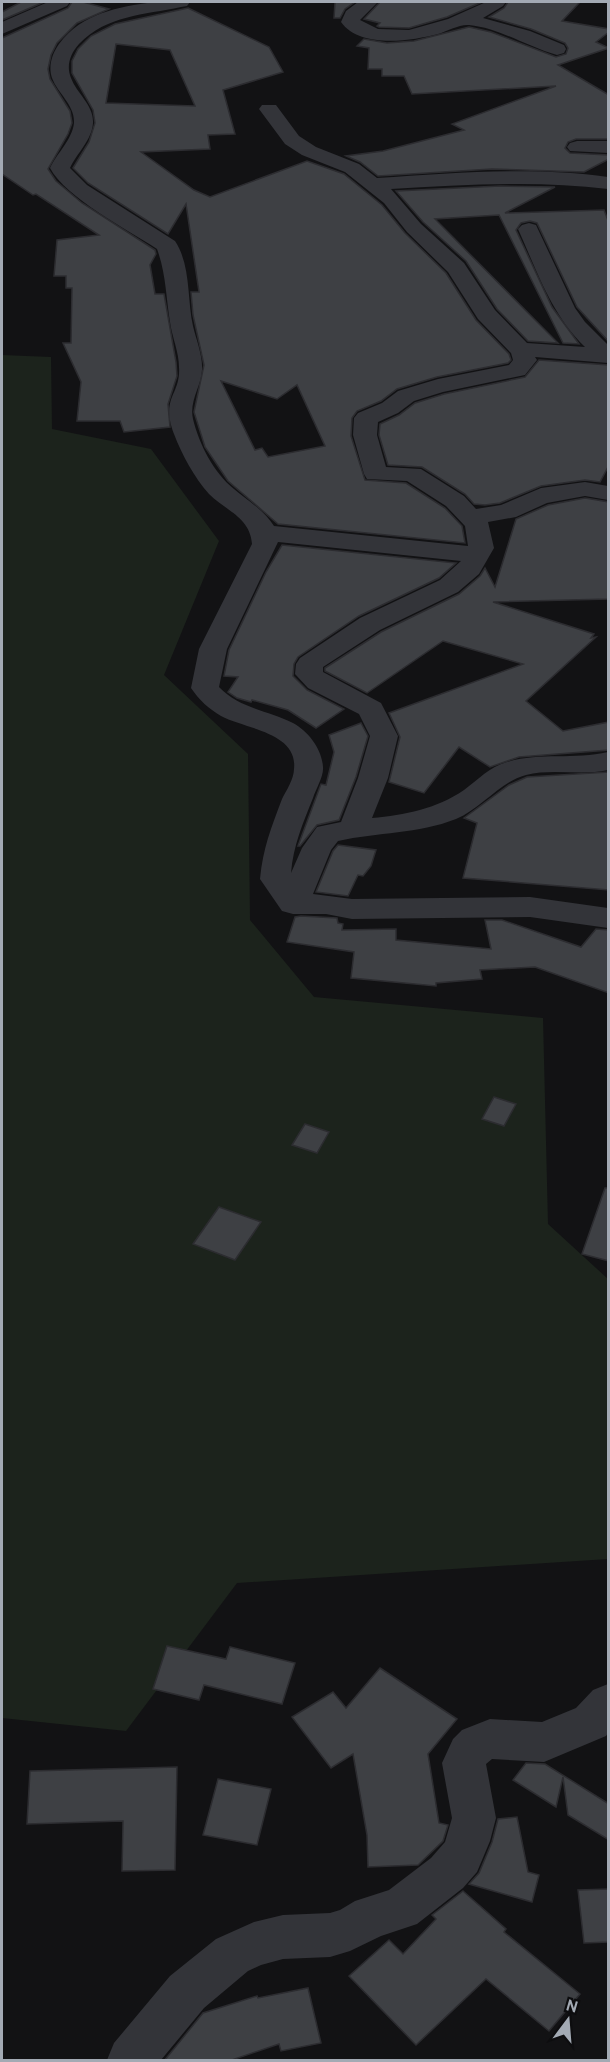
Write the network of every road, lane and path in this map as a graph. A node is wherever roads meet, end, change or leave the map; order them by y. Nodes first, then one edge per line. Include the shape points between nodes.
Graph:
1 (61, 2) edge
2 (181, 2) edge
3 (369, 2) edge
4 (492, 2) edge
5 (464, 18) junction
6 (2, 30) edge
7 (557, 48) dead end
8 (269, 109) dead end
9 (577, 147) dead end
10 (609, 147) edge
11 (609, 183) edge
12 (371, 184) junction
13 (529, 229) dead end
14 (521, 350) junction
15 (608, 356) edge
16 (609, 493) edge
17 (471, 517) junction
18 (266, 533) junction
19 (477, 555) junction
20 (609, 761) edge
21 (354, 828) junction
22 (293, 904) junction
23 (609, 918) edge
24 (609, 1703) edge
25 (131, 2061) edge

1 - 6 street
2 - 18 street via 107,16 91,24 69,45 59,67 62,81 82,107 84,118 80,136 60,168 80,189 167,246 191,367 181,400 182,418 211,481 225,497 253,515
3 - 5 street via 352,15 350,22 359,29 379,34 409,35
4 - 5 street
5 - 7 street
8 - 12 street via 292,140 352,168
9 - 10 street
11 - 12 street via 576,179 456,179
12 - 14 street via 456,268 486,314
13 - 15 street via 564,308 577,327
14 - 15 street
14 - 17 street via 525,360 517,370 406,396 366,418 365,435 376,474 412,474 455,501
16 - 17 street via 585,489 541,496 507,512
17 - 19 street via 477,524 481,548
18 - 19 street
18 - 22 street via 265,544 213,649 205,688 233,711 282,729 296,738 305,752 309,769 278,849 275,879
19 - 21 street via 470,568 449,585 370,624 310,664 309,674 318,682 371,710 384,736
20 - 21 street via 519,767 495,776 476,795 444,813 401,826
21 - 22 street via 328,834 317,848
22 - 23 street via 352,909 530,907
24 - 25 street via 591,1722 544,1742 490,1739 477,1744 464,1763 474,1818 468,1841 447,1873 401,1909 371,1917 350,1929 330,1935 283,1937 254,1944 232,1955 187,1992

